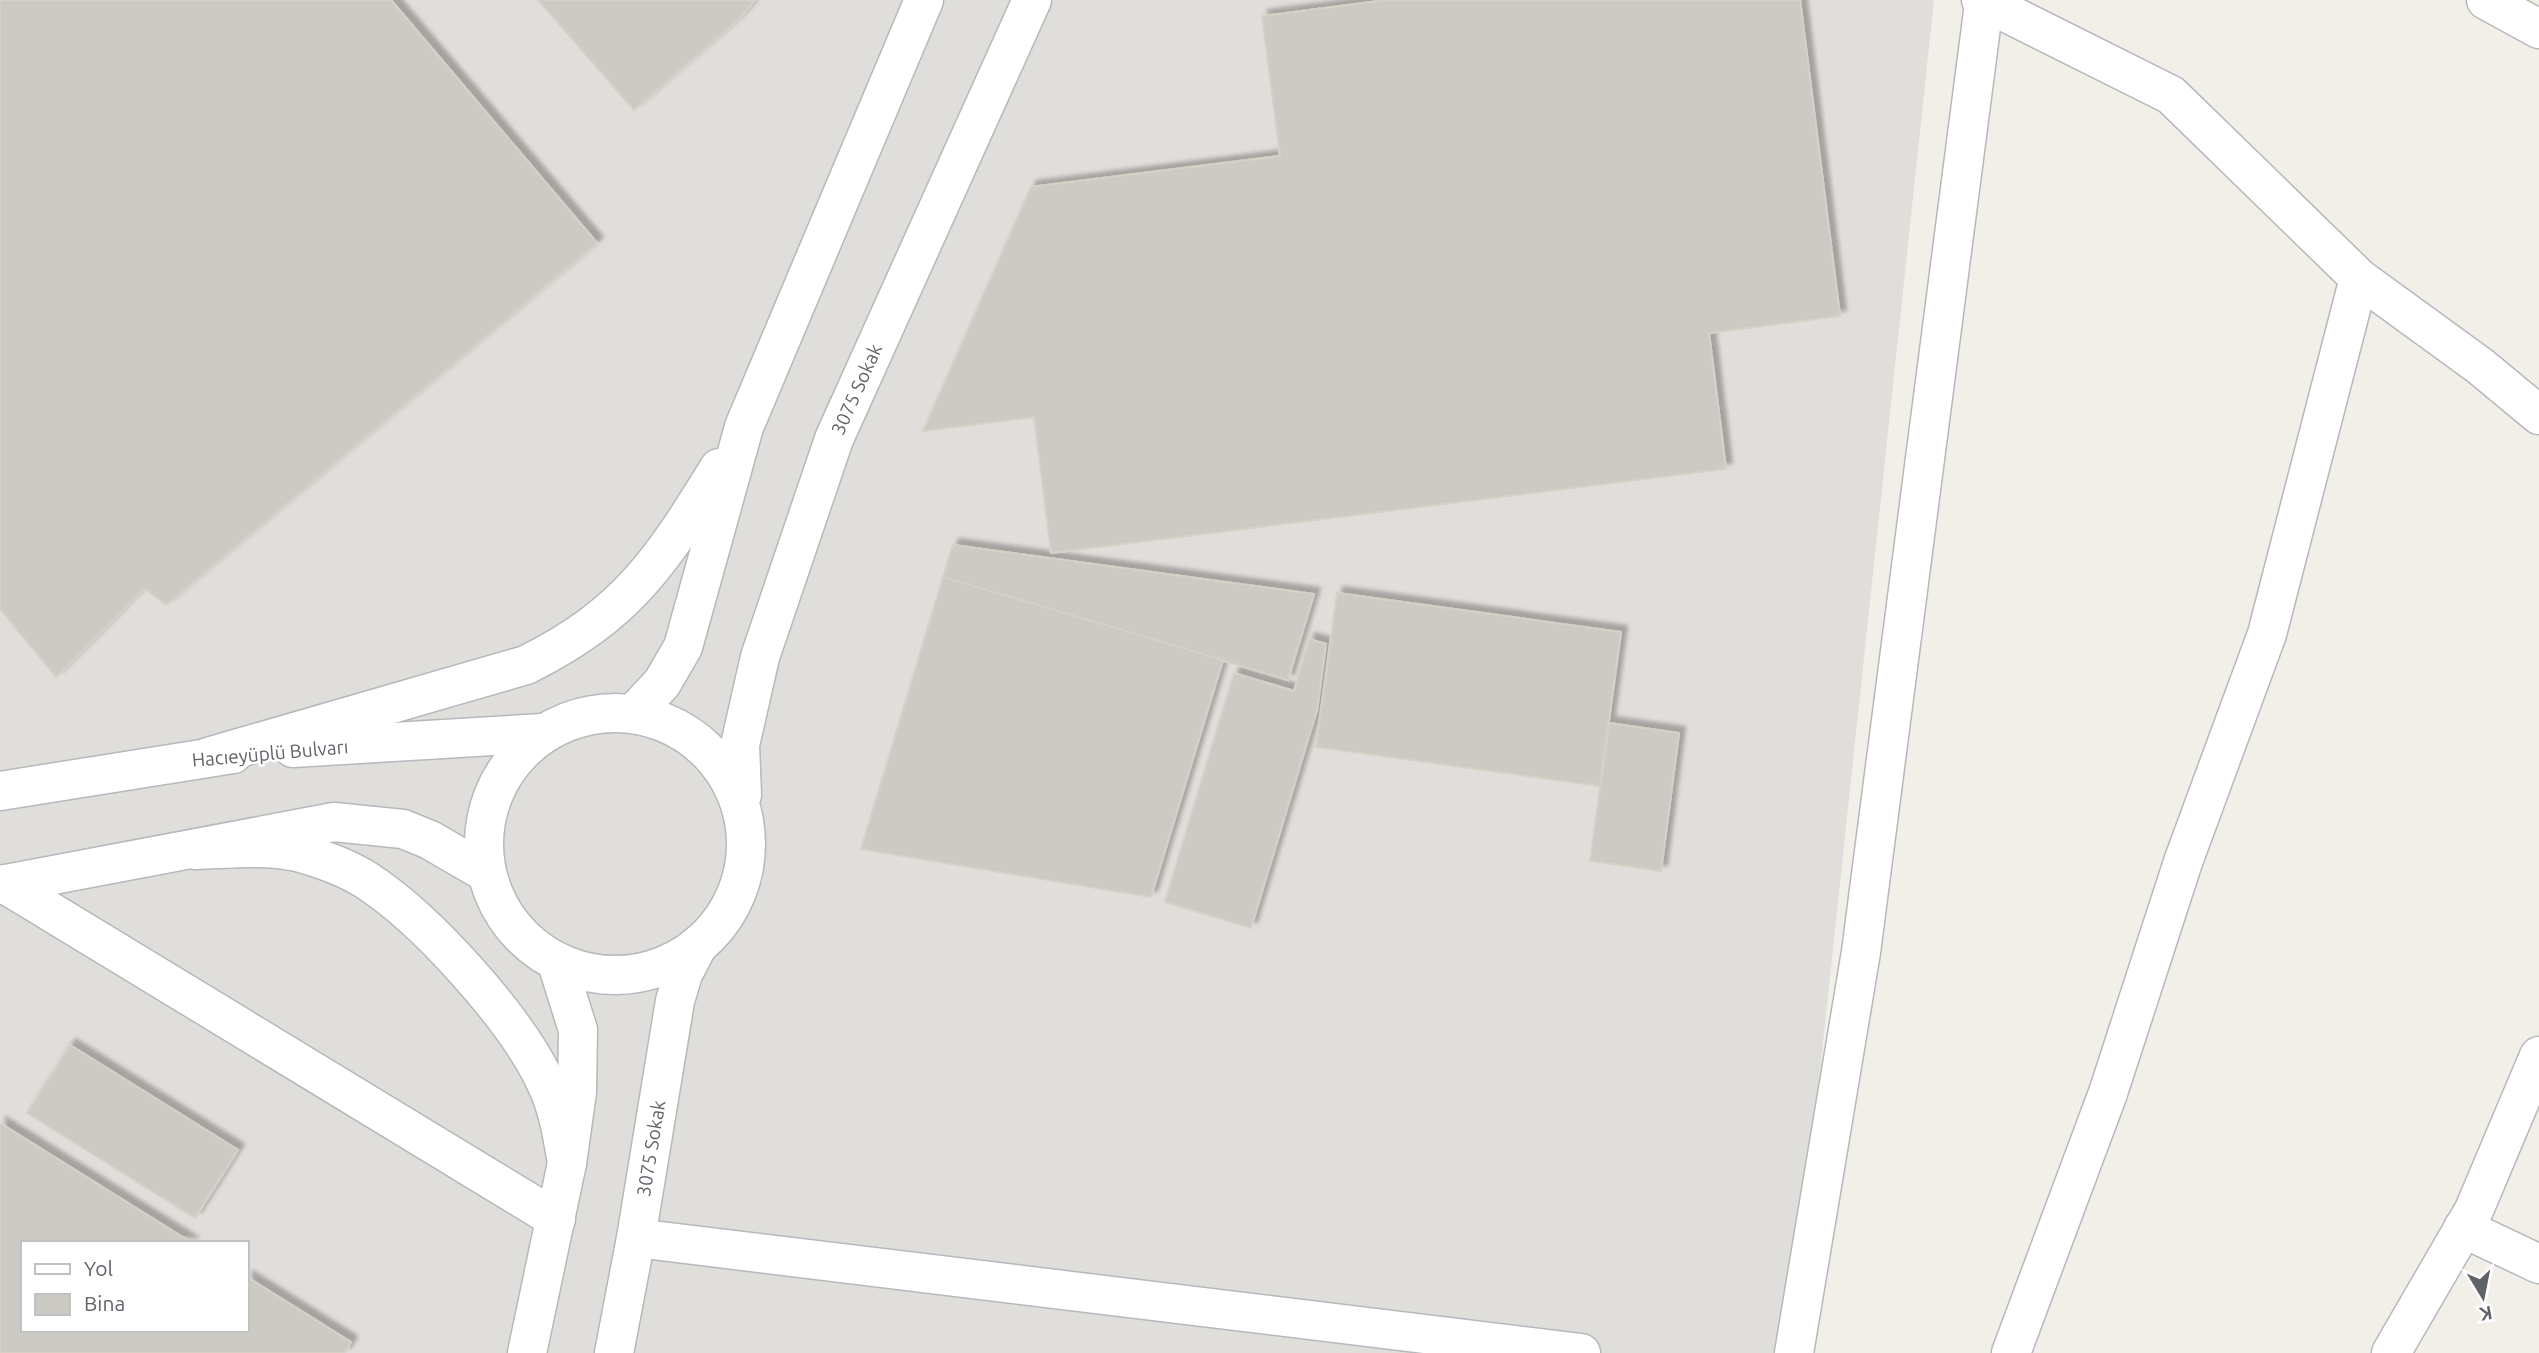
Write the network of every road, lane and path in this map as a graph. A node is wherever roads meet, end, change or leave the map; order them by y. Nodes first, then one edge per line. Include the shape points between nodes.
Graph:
1 (924, 0) edge
2 (1032, 0) edge
3 (2486, 0) edge
4 (1982, 2) edge
5 (2539, 29) edge
6 (2359, 278) junction
7 (2539, 415) edge
8 (744, 427) junction
9 (635, 712) junction
10 (542, 733) junction
11 (208, 757) junction
12 (0, 791) edge
13 (741, 795) junction
14 (196, 850) junction
15 (485, 872) junction
16 (3, 884) edge
17 (698, 945) junction
18 (557, 963) junction
19 (2539, 1056) edge
20 (567, 1163) junction
21 (556, 1219) junction
22 (2463, 1227) junction
23 (636, 1238) junction
24 (2539, 1264) edge
25 (527, 1353) edge
26 (614, 1353) edge
27 (1581, 1353) edge
28 (1794, 1353) edge
29 (2011, 1353) edge
30 (2391, 1353) edge

1 - 8 street
2 - 13 street, 3075 Sokak via 834,439 760,657 740,745
3 - 5 street
4 - 6 street via 2171,95
4 - 28 street via 1861,952
6 - 7 street
6 - 29 street via 2267,634 2183,862 2108,1093
8 - 9 street via 683,648 662,683
8 - 11 street via 649,574 588,631 526,665
9 - 10 street via 579,717
9 - 13 street via 693,738
10 - 11 street, Hacıeyüplü Bulvarı
10 - 15 street via 492,794 483,832
11 - 12 street, Hacıeyüplü Bulvarı
13 - 17 street, 3075 Sokak via 747,840 742,880 725,916
14 - 15 street via 353,821 403,829
14 - 16 street
14 - 20 street via 297,852 364,878 388,895 472,979 536,1063 554,1102
15 - 18 street via 499,909 524,940
16 - 21 street
17 - 18 street via 667,965 632,975 595,975
17 - 23 street, 3075 Sokak via 675,1001
18 - 20 street via 575,1013 579,1048 578,1092
19 - 22 street
20 - 21 street
21 - 25 street
22 - 24 street
22 - 30 street
23 - 26 street, 3075 Sokak
23 - 27 street

